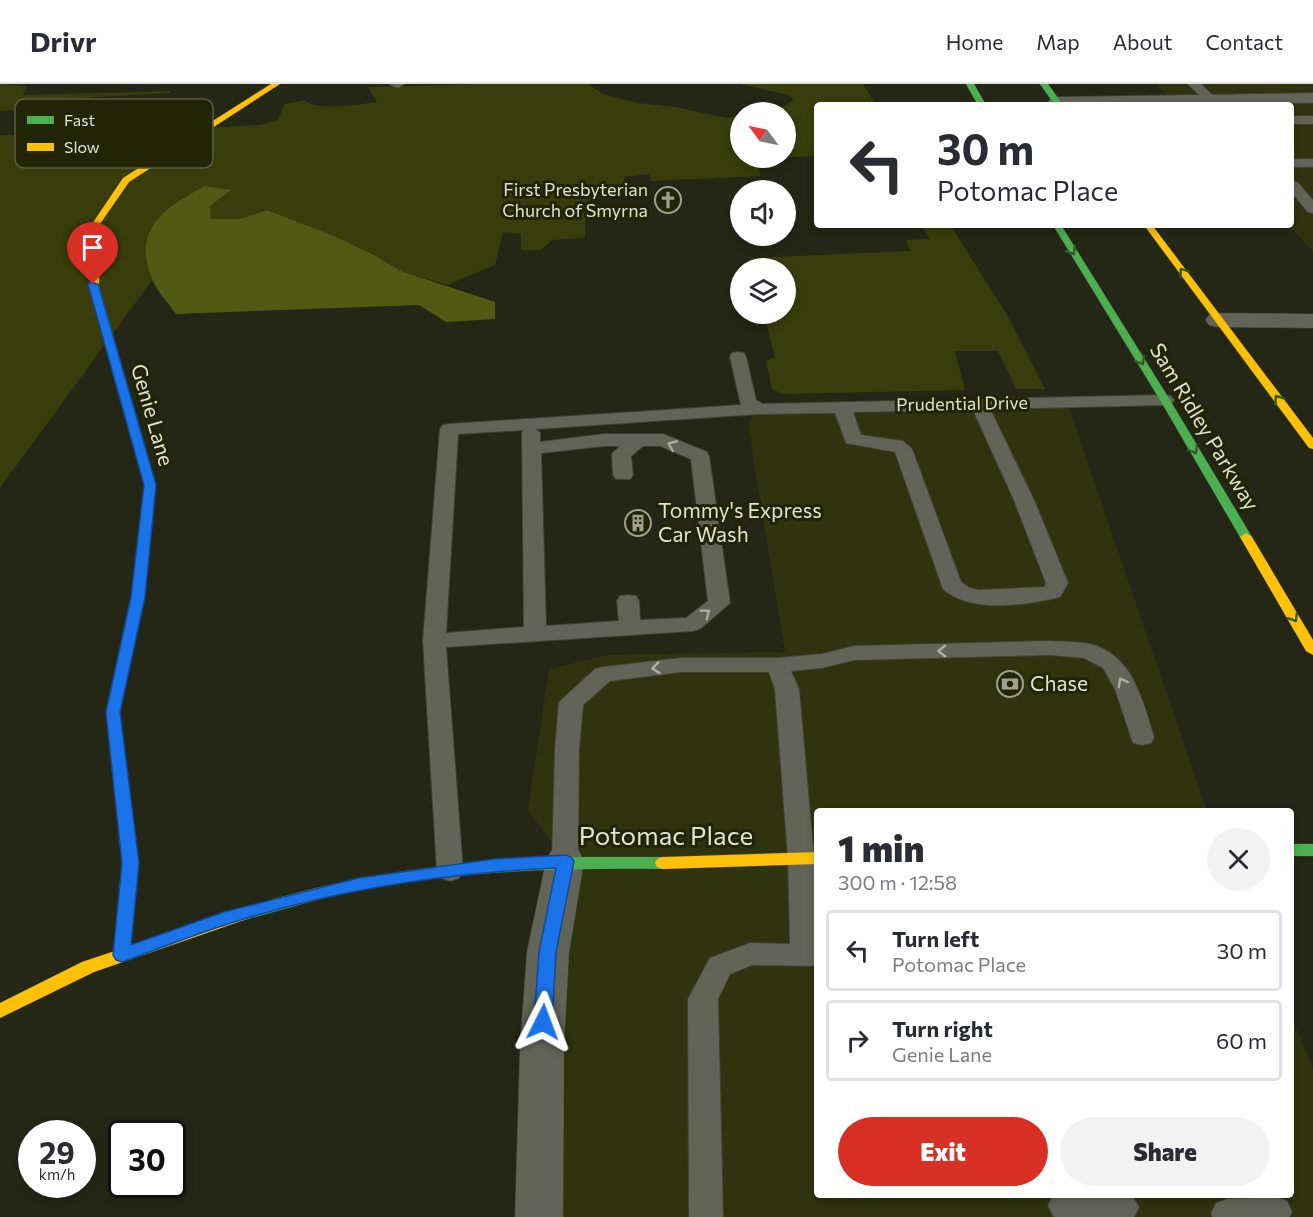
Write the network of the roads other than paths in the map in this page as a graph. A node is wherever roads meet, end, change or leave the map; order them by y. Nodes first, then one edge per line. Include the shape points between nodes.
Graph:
1 (276, 84) edge
2 (969, 84) edge
3 (1044, 84) edge
4 (1194, 84) edge
5 (1313, 98) edge
6 (980, 102) edge
7 (1057, 102) edge
8 (1214, 102) edge
9 (1294, 120) edge
10 (1313, 120) edge
11 (213, 124) edge
12 (1294, 163) edge
13 (1313, 163) edge
14 (145, 168) edge
15 (1294, 187) edge
16 (1313, 209) edge
17 (1059, 228) edge
18 (1150, 228) edge
19 (1217, 320) junction
20 (1313, 321) edge
21 (738, 357) dead end
22 (1165, 400) junction
23 (979, 404) junction
24 (842, 407) junction
25 (759, 409) junction
26 (531, 423) junction
27 (638, 440) junction
28 (1313, 446) edge
29 (532, 449) junction
30 (622, 475) dead end
31 (628, 601) dead end
32 (630, 627) junction
33 (535, 633) junction
34 (434, 641) junction
35 (1313, 651) edge
36 (777, 665) junction
37 (1142, 737) dead end
38 (1294, 850) edge
39 (1313, 850) edge
40 (809, 858) edge
41 (566, 861) junction
42 (450, 871) junction
43 (122, 955) junction
44 (811, 955) edge
45 (0, 1011) edge
46 (1065, 1206) edge
47 (1122, 1207) dead end
48 (1274, 1208) edge
49 (1228, 1214) dead end
50 (539, 1217) edge
51 (706, 1217) edge

1 - 11 street, Genie Lane
2 - 6 street
3 - 7 street
4 - 8 lane
5 - 8 street
9 - 10 lane
12 - 13 lane
14 - 43 street, Genie Lane via 126,180 96,224 93,284 150,485 138,597 113,712 130,863
15 - 16 lane
17 -> 22 street, Sam Ridley Parkway
19 -> 18 street
19 - 20 street
28 -> 19 street
21 - 25 lane via 748,402
22 - 23 lane, Prudential Drive
22 -> 35 street, Sam Ridley Parkway
23 - 24 lane, Prudential Drive
23 - 24 lane via 1057,583 1052,592 1041,596 972,596 951,584 903,449 853,439
24 - 25 lane, Prudential Drive
25 - 26 lane, Prudential Drive
26 - 29 lane
26 - 34 lane, Prudential Drive via 449,429
27 - 29 lane
27 - 30 lane via 621,454
32 -> 27 lane via 692,624 719,603 700,456 663,441
29 - 33 lane
31 - 32 lane
32 - 33 lane
33 - 34 lane
34 - 42 lane
37 -> 36 lane via 1126,689 1111,663 1089,651 1050,648 854,653
36 - 40 lane via 787,689
36 -> 41 lane via 681,666 603,674 571,702
38 - 39 street
40 - 41 street, Potomac Place via 686,863
40 - 44 lane
41 - 42 street, Potomac Place
41 - 50 street via 548,952
42 - 43 street, Potomac Place via 359,884 224,919
43 - 45 street, Potomac Place via 88,967
44 - 51 lane via 750,954 720,966 703,999
46 - 47 lane
48 - 49 lane

